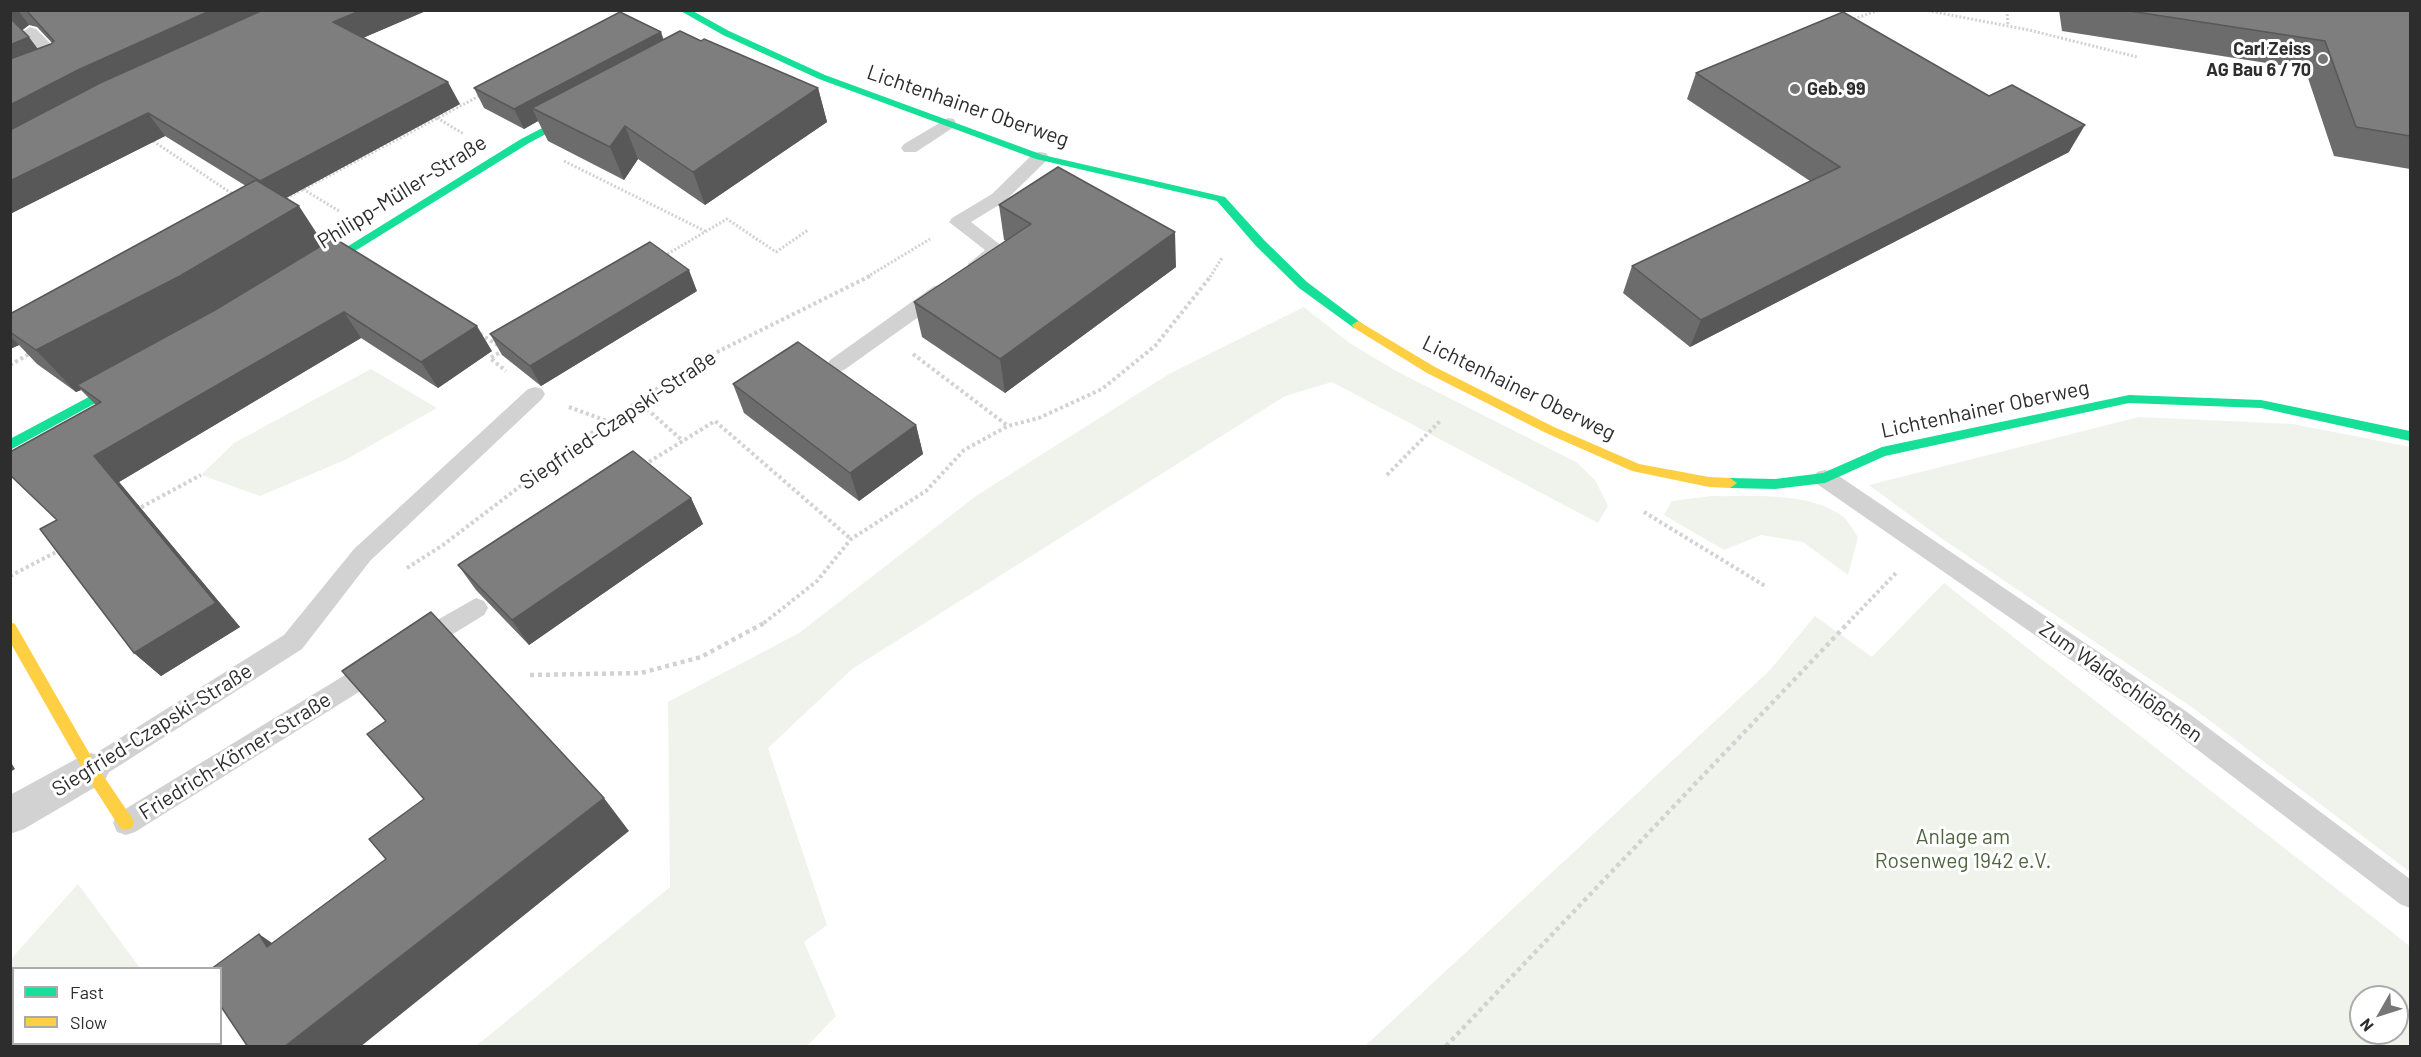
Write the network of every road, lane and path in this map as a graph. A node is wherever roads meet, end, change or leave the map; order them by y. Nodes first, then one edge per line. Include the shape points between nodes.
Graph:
1 (683, 10) edge
2 (1880, 10) edge
3 (1924, 10) edge
4 (2007, 10) edge
5 (1841, 23) edge
6 (2008, 26) junction
7 (30, 32) edge
8 (2137, 57) dead end
9 (10, 83) edge
10 (489, 93) edge
11 (595, 103) edge
12 (948, 123) junction
13 (145, 136) edge
14 (525, 141) junction
15 (910, 148) dead end
16 (1040, 157) junction
17 (241, 200) edge
18 (277, 203) edge
19 (958, 222) junction
20 (1244, 225) junction
21 (808, 230) dead end
22 (706, 231) junction
23 (657, 260) edge
24 (304, 278) edge
25 (475, 331) dead end
26 (884, 331) junction
27 (41, 348) edge
28 (10, 365) edge
29 (837, 365) dead end
30 (143, 372) edge
31 (535, 394) junction
32 (638, 401) junction
33 (608, 421) junction
34 (1008, 426) junction
35 (1428, 434) dead end
36 (2410, 436) edge
37 (683, 441) junction
38 (10, 445) edge
39 (640, 467) edge
40 (201, 475) dead end
41 (1387, 475) dead end
42 (1825, 478) junction
43 (127, 514) edge
44 (1662, 523) dead end
45 (851, 539) junction
46 (1923, 546) junction
47 (63, 548) edge
48 (403, 571) dead end
49 (10, 576) edge
50 (1765, 586) dead end
51 (476, 608) edge
52 (10, 628) edge
53 (530, 675) dead end
54 (91, 770) junction
55 (10, 816) edge
56 (126, 823) joint
57 (2410, 895) edge
58 (1446, 1047) edge

1 - 12 street, Lichtenhainer Oberweg via 721,36
2 - 5 path
3 - 6 path
4 - 6 path
6 - 8 path
7 - 9 lane via 61,62
10 - 18 path
11 - 14 street, Philipp-Müller-Straße
12 - 15 lane
12 - 16 street, Lichtenhainer Oberweg
13 - 17 path
14 - 22 path
14 - 24 street, Philipp-Müller-Straße
16 - 19 lane via 998,198
16 - 20 street, Lichtenhainer Oberweg via 1221,199
19 - 26 lane via 998,250
19 - 32 path, Siegfried-Czapski-Straße via 859,282 697,362
20 - 34 path via 1206,283 1155,346 1102,389 1039,418
20 - 42 street, Lichtenhainer Oberweg via 1303,285 1360,327 1431,370 1572,440 1637,468 1709,482 1775,484
21 - 22 path via 776,252 727,219
22 - 23 path
25 - 31 path via 505,349 490,358
26 - 29 lane
26 - 34 path
27 - 28 path
30 - 38 street
31 - 33 path
31 - 54 lane, Siegfried-Czapski-Straße via 362,555 293,642
32 - 33 path, Siegfried-Czapski-Straße
32 - 37 path
33 - 48 path, Siegfried-Czapski-Straße
34 - 45 path via 964,450 926,491
35 - 41 path
36 - 42 street, Lichtenhainer Oberweg via 2261,404 2129,399 1882,452
37 - 39 path
37 - 45 path via 715,421
40 - 43 path
42 - 46 lane, Zum Waldschlößchen
44 - 50 path
45 - 53 path via 817,581 765,623 700,657 641,674
46 - 57 lane, Zum Waldschlößchen via 2178,720
46 - 58 path
47 - 49 path
51 - 56 lane, Friedrich-Körner-Straße
52 - 54 street, Friedrich-Körner-Straße
54 - 55 street, Siegfried-Czapski-Straße
54 - 56 street, Friedrich-Körner-Straße

